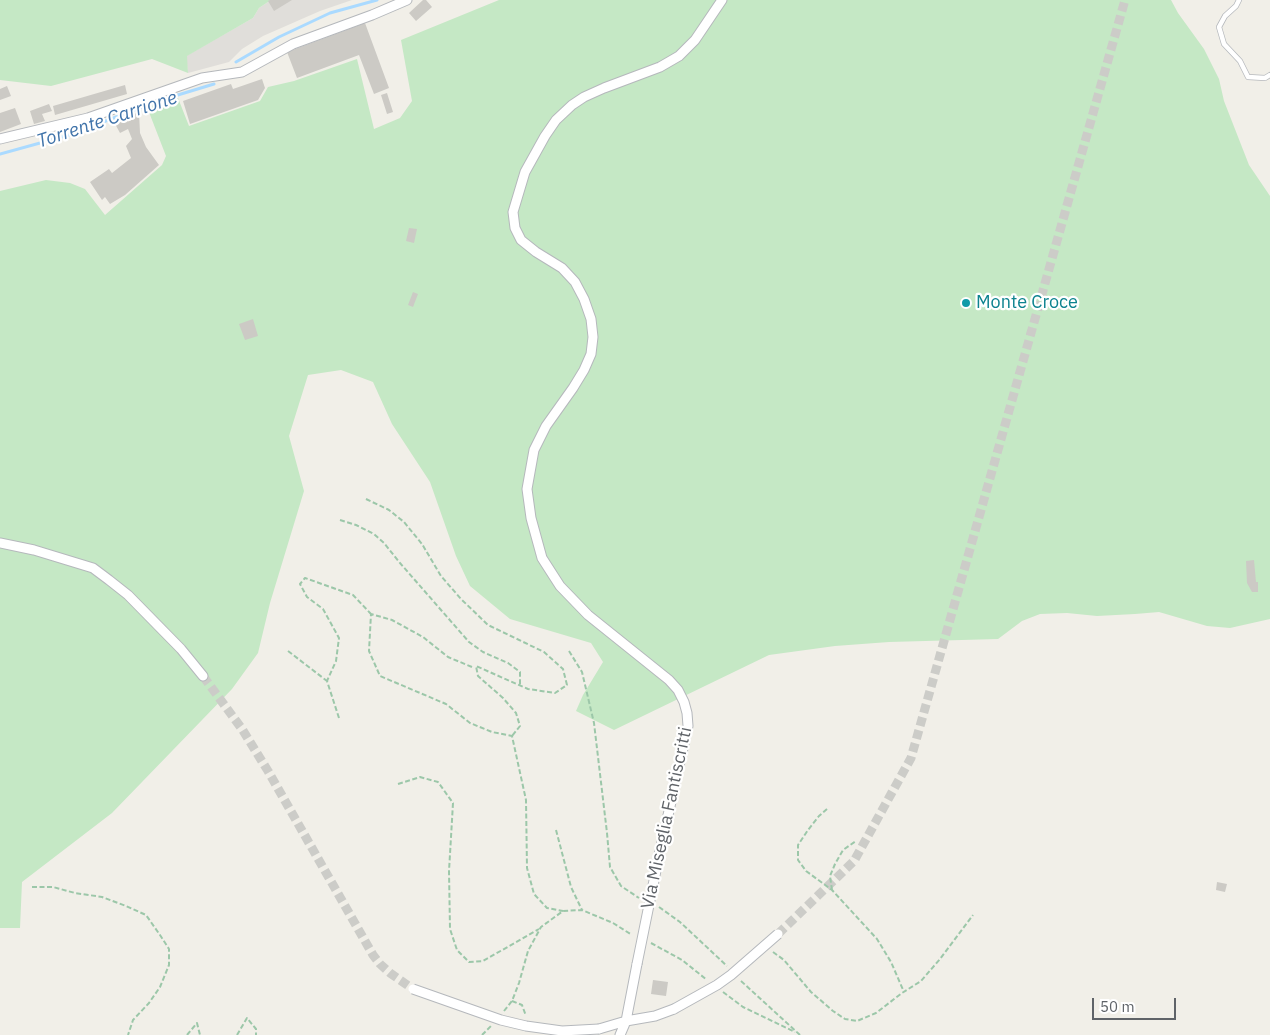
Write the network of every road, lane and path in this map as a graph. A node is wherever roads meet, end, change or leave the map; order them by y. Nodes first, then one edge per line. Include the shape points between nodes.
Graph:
1 (407, 0) edge
2 (722, 0) edge
3 (1239, 0) edge
4 (1270, 75) edge
5 (0, 139) edge
6 (366, 499) dead end
7 (340, 520) dead end
8 (0, 543) edge
9 (371, 614) junction
10 (288, 651) dead end
11 (472, 667) dead end
12 (203, 676) tunnel mouth
13 (328, 680) junction
14 (520, 685) junction
15 (338, 718) dead end
16 (512, 736) junction
17 (398, 784) dead end
18 (827, 809) dead end
19 (556, 830) dead end
20 (856, 841) dead end
21 (32, 887) dead end
22 (832, 890) junction
23 (582, 910) dead end
24 (563, 911) dead end
25 (973, 916) dead end
26 (540, 928) dead end
27 (778, 934) tunnel mouth
28 (761, 949) junction
29 (413, 988) tunnel mouth
30 (904, 992) junction
31 (626, 1021) junction
32 (128, 1035) edge
33 (186, 1035) edge
34 (200, 1035) edge
35 (237, 1035) edge
36 (256, 1035) edge
37 (620, 1035) edge

1 - 5 street via 293,44 242,72 202,78 88,118
2 - 31 street, Via Miseglia Fantiscritti, bridge via 695,40 679,56 584,98 556,120 525,172 513,212 521,240 562,268 575,282 587,306 593,337 591,354 584,370 546,426 534,450 527,489 542,558 560,586 588,615 670,680 687,712 688,726
3 - 4 lane via 1219,27 1224,44 1240,61 1248,77 1265,78
6 - 14 path via 404,522 441,576 488,625 544,652 563,669 567,685 555,693
7 - 14 path via 374,534 384,543 469,642 483,652 508,662 520,672
8 - 12 street via 92,568 128,595
9 - 11 path via 392,620 423,637 448,657
9 - 13 path via 353,595 305,578 300,584 307,597 323,609 339,638 336,660
9 - 16 path via 368,651 380,676 446,704 470,723
10 - 13 path
13 - 15 path
14 - 16 path via 476,666 478,676 516,713 520,726
16 - 24 path via 526,800 527,868 534,894 547,908
17 - 26 path via 420,777 438,782 452,803 450,929 457,950 469,962 483,962
18 - 22 path via 798,845 798,860 806,871
19 - 23 path via 571,887
20 - 22 path via 843,850 835,864 830,876
21 - 32 path via 53,887 102,897 126,906 146,914 160,935 169,949 169,965 160,987 133,1020
22 - 30 path via 877,940
25 - 30 path via 921,981
27 - 28 street, bridge
28 - 30 path via 784,960 811,992 845,1019 857,1021 876,1013
28 - 31 street, bridge via 717,985 674,1009
29 - 31 street, bridge via 526,1026 562,1031 599,1029
31 - 37 street, Via Miseglia Fantiscritti
33 - 34 path via 197,1023
35 - 36 path via 247,1018 256,1028

